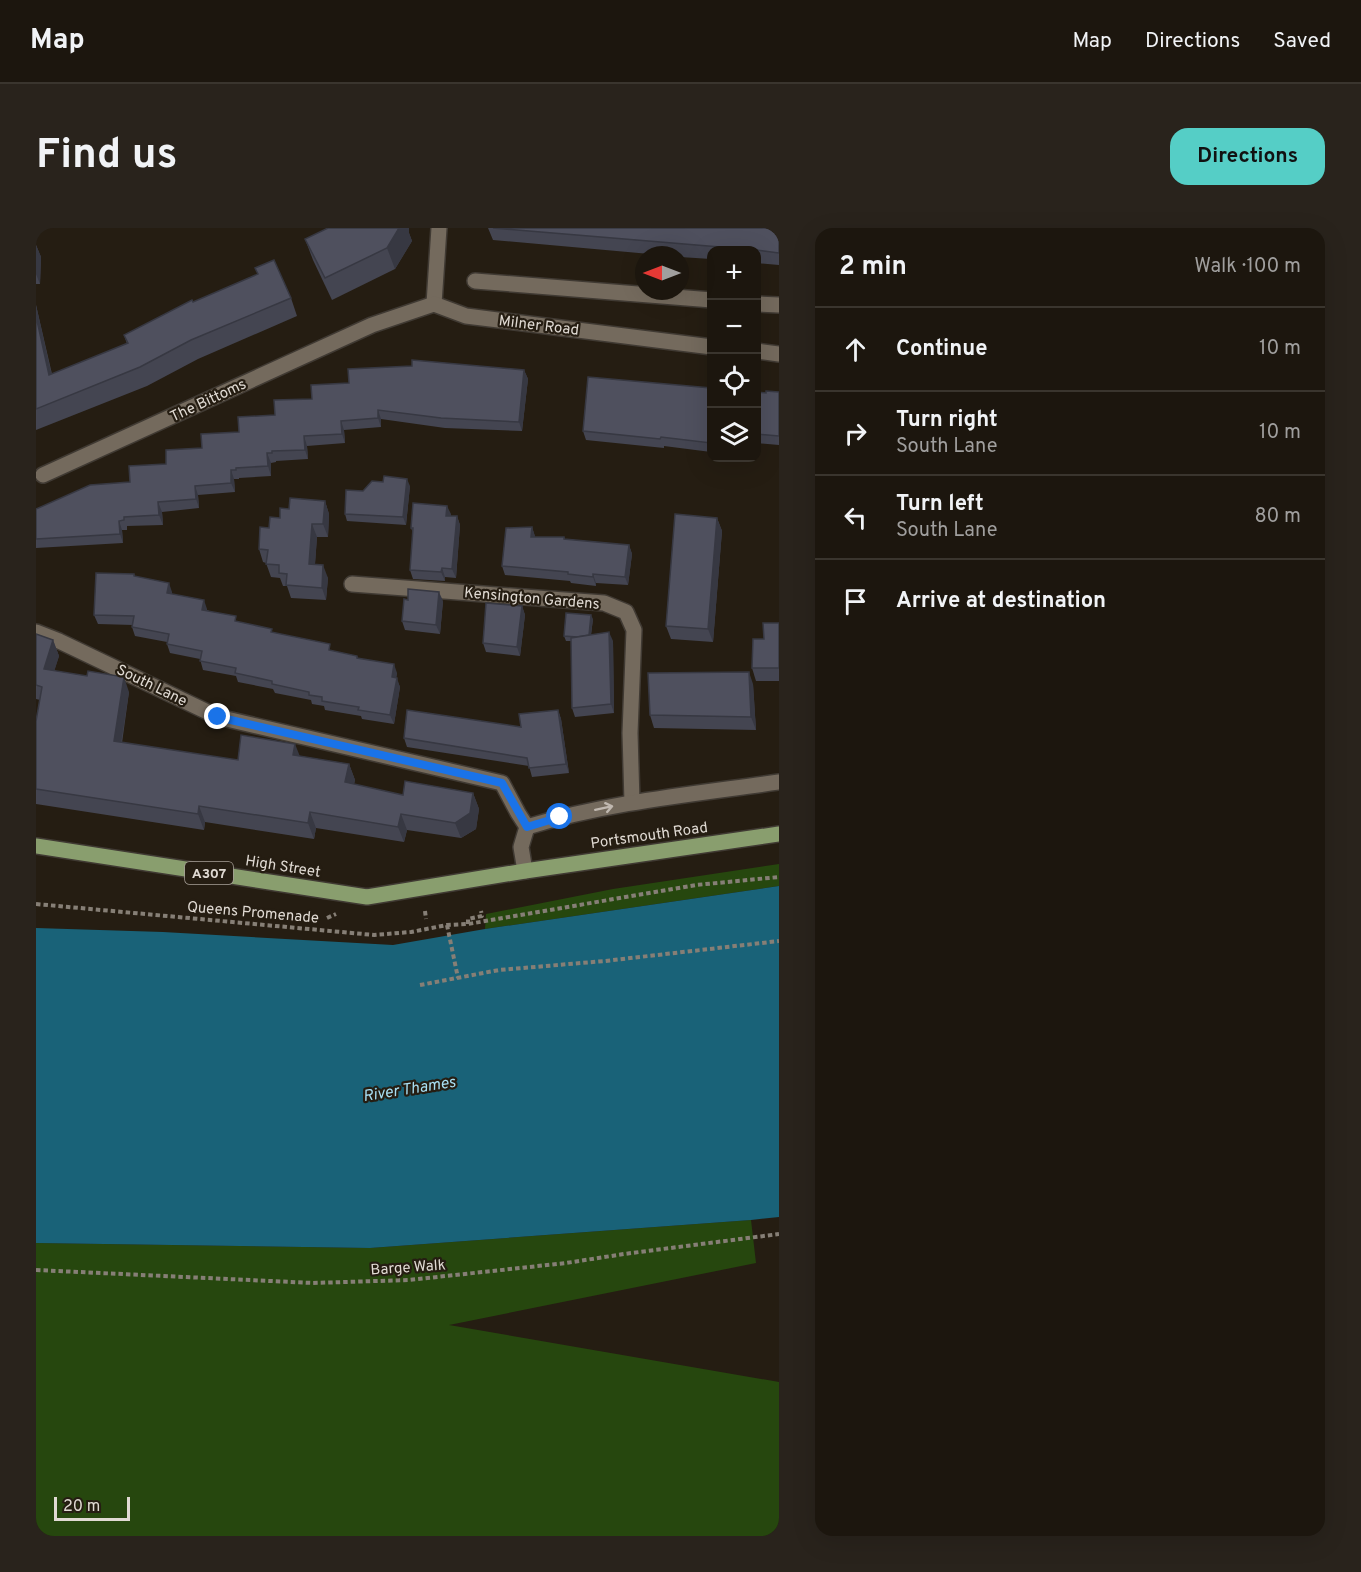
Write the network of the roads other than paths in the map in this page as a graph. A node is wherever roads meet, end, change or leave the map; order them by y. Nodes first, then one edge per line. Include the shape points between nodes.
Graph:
1 (439, 228) edge
2 (475, 281) dead end
3 (707, 300) edge
4 (434, 304) junction
5 (761, 304) edge
6 (779, 306) edge
7 (707, 346) edge
8 (761, 352) edge
9 (779, 354) edge
10 (44, 475) dead end
11 (352, 584) dead end
12 (36, 632) edge
13 (779, 782) edge
14 (632, 802) junction
15 (527, 827) junction
16 (779, 834) edge
17 (36, 846) edge
18 (525, 871) junction

1 - 4 street
2 - 3 street
4 - 7 street, Milner Road via 466,316
4 - 10 street, The Bittoms via 372,325
5 - 6 street
8 - 9 street
11 - 14 street, Kensington Gardens via 604,603 626,612 634,630
12 - 15 street, South Lane via 218,717 502,783
13 - 14 street
15 -> 14 street
15 - 18 street via 521,847
16 - 18 main road, Portsmouth Road / A307
17 - 18 main road, High Street / A307 via 361,897

